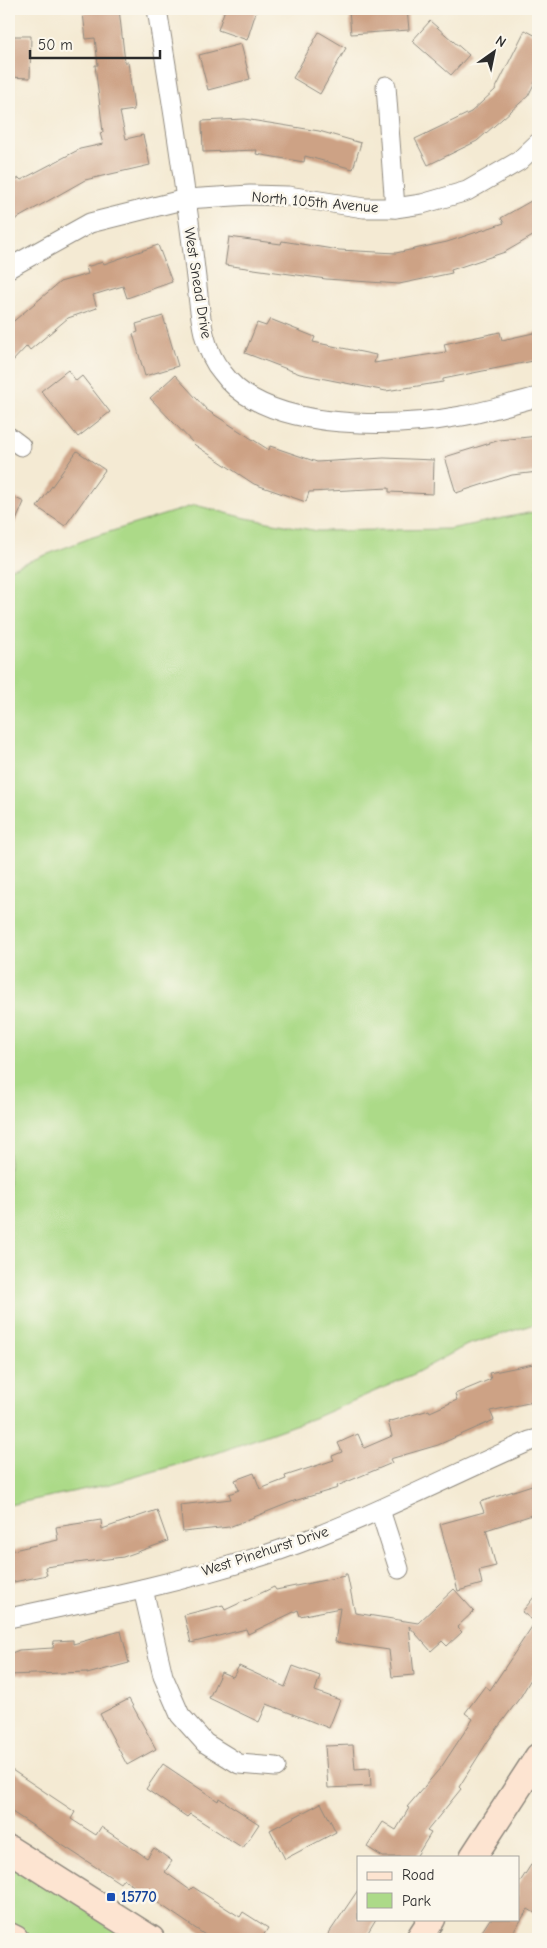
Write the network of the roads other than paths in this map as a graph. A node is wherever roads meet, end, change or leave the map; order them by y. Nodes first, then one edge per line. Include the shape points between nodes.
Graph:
1 (157, 9) edge
2 (386, 86) dead end
3 (538, 144) edge
4 (186, 199) junction
5 (395, 208) junction
6 (9, 268) edge
7 (538, 397) edge
8 (538, 1439) edge
9 (380, 1510) junction
10 (399, 1570) dead end
11 (143, 1589) junction
12 (9, 1618) edge
13 (538, 1757) edge
14 (276, 1767) dead end
15 (9, 1849) edge
16 (474, 1856) edge
17 (431, 1920) edge
18 (9, 1936) edge
19 (14, 1939) edge
20 (151, 1939) edge
21 (418, 1939) edge

1 - 4 street, West Snead Drive
2 - 5 street, North 105th Avenue
3 - 5 street, North 105th Avenue via 519,161 467,191 444,199
4 - 5 street, North 105th Avenue via 288,196 364,208
4 - 6 street, North 105th Avenue via 90,223
4 - 7 street, West Snead Drive via 203,328 209,350 220,371 252,399 294,415 373,423 462,416
8 - 9 street, West Pinehurst Drive
9 - 10 street
9 - 11 street, West Pinehurst Drive via 280,1550
11 - 12 street, West Pinehurst Drive
11 - 14 street via 163,1676 180,1715 205,1743 239,1764
13 - 16 street
15 - 20 street
17 - 21 street
18 - 19 street

